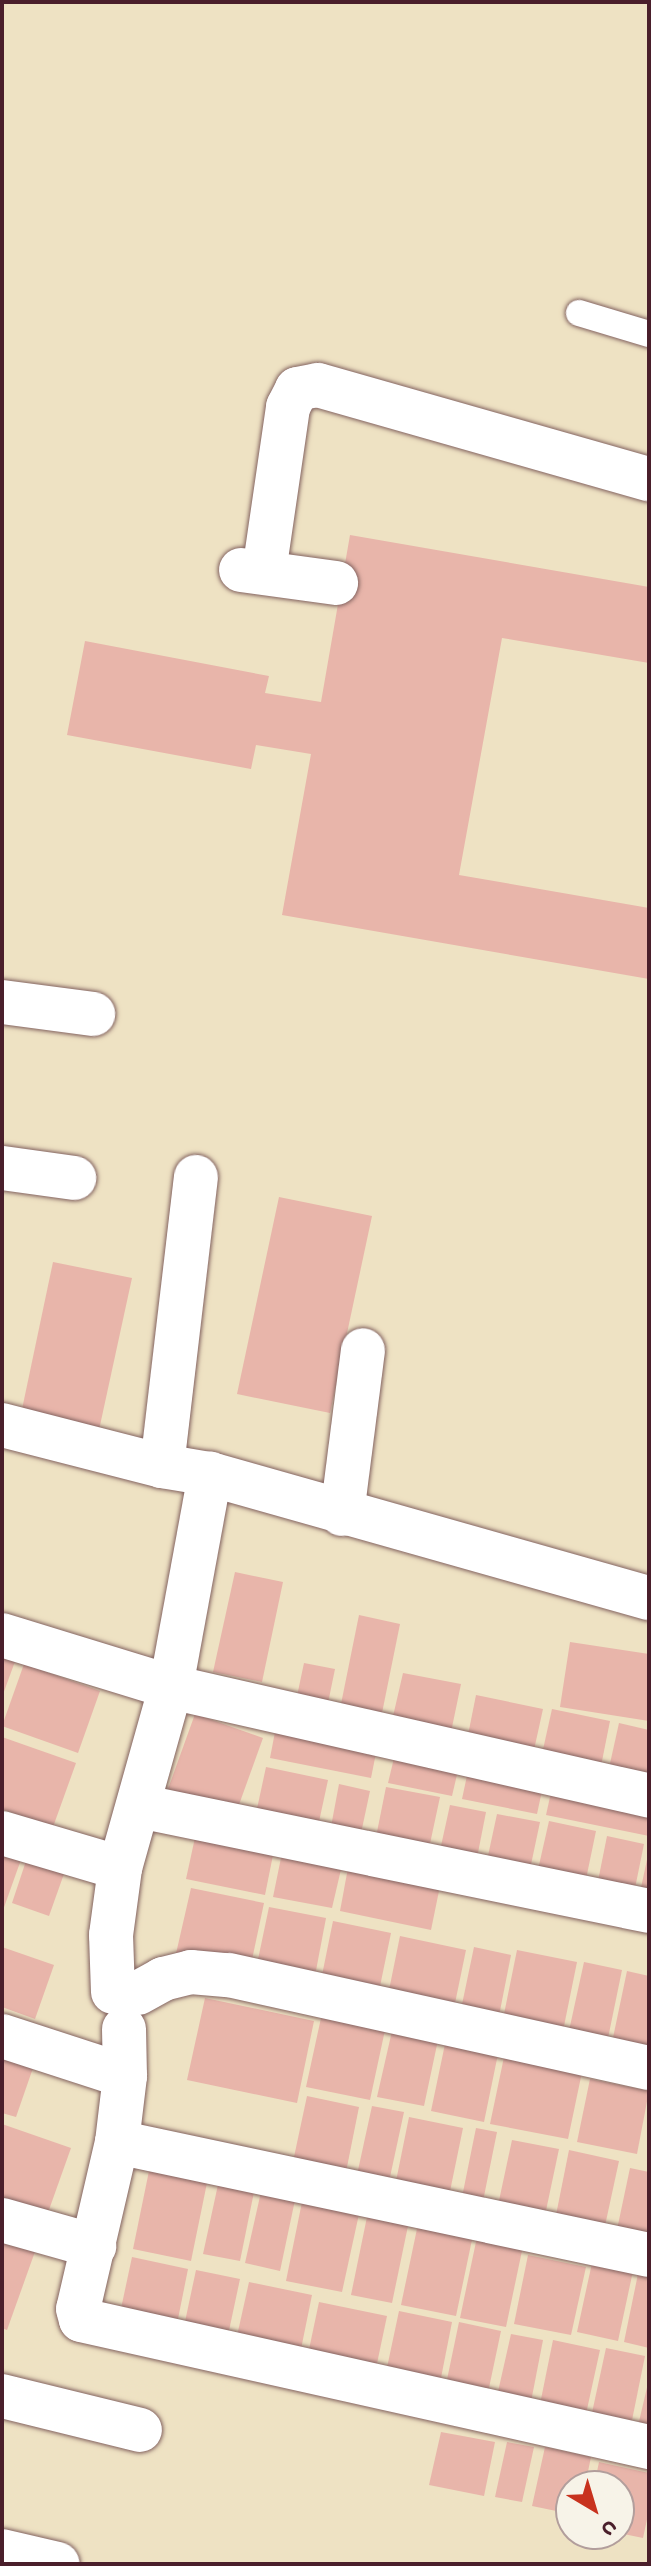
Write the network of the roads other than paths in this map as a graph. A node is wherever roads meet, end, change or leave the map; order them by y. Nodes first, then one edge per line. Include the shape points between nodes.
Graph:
1 (579, 313) dead end
2 (649, 334) edge
3 (649, 479) edge
4 (336, 583) dead end
5 (2, 1002) edge
6 (93, 1014) dead end
7 (2, 1168) edge
8 (196, 1177) dead end
9 (74, 1178) dead end
10 (363, 1350) dead end
11 (2, 1425) edge
12 (162, 1466) junction
13 (210, 1474) junction
14 (342, 1514) junction
15 (649, 1598) edge
16 (2, 1635) edge
17 (171, 1687) junction
18 (649, 1796) edge
19 (139, 1806) junction
20 (2, 1833) edge
21 (120, 1868) junction
22 (649, 1911) edge
23 (125, 2005) junction
24 (2, 2036) edge
25 (649, 2068) edge
26 (125, 2076) junction
27 (117, 2142) junction
28 (2, 2220) edge
29 (94, 2246) junction
30 (649, 2255) edge
31 (2, 2396) edge
32 (140, 2430) dead end
33 (649, 2447) edge
34 (2, 2551) edge
35 (58, 2564) edge

1 - 2 lane
3 - 4 street via 318,385 297,389 288,407 253,571
5 - 6 street
7 - 9 street
8 - 12 street
10 - 14 street
11 - 12 street
12 - 13 street
13 - 14 street
13 - 17 street
14 - 15 street
16 - 17 street
17 - 18 street
17 - 19 street
19 - 21 street
19 - 22 street
20 - 21 street
21 - 23 street via 111,1935
23 - 25 street via 163,1979 191,1972 229,1975
23 - 26 street
24 - 26 street
26 - 27 street
27 - 29 street
27 - 30 street
28 - 29 street
29 - 33 street via 78,2309 86,2323
31 - 32 street
34 - 35 street

